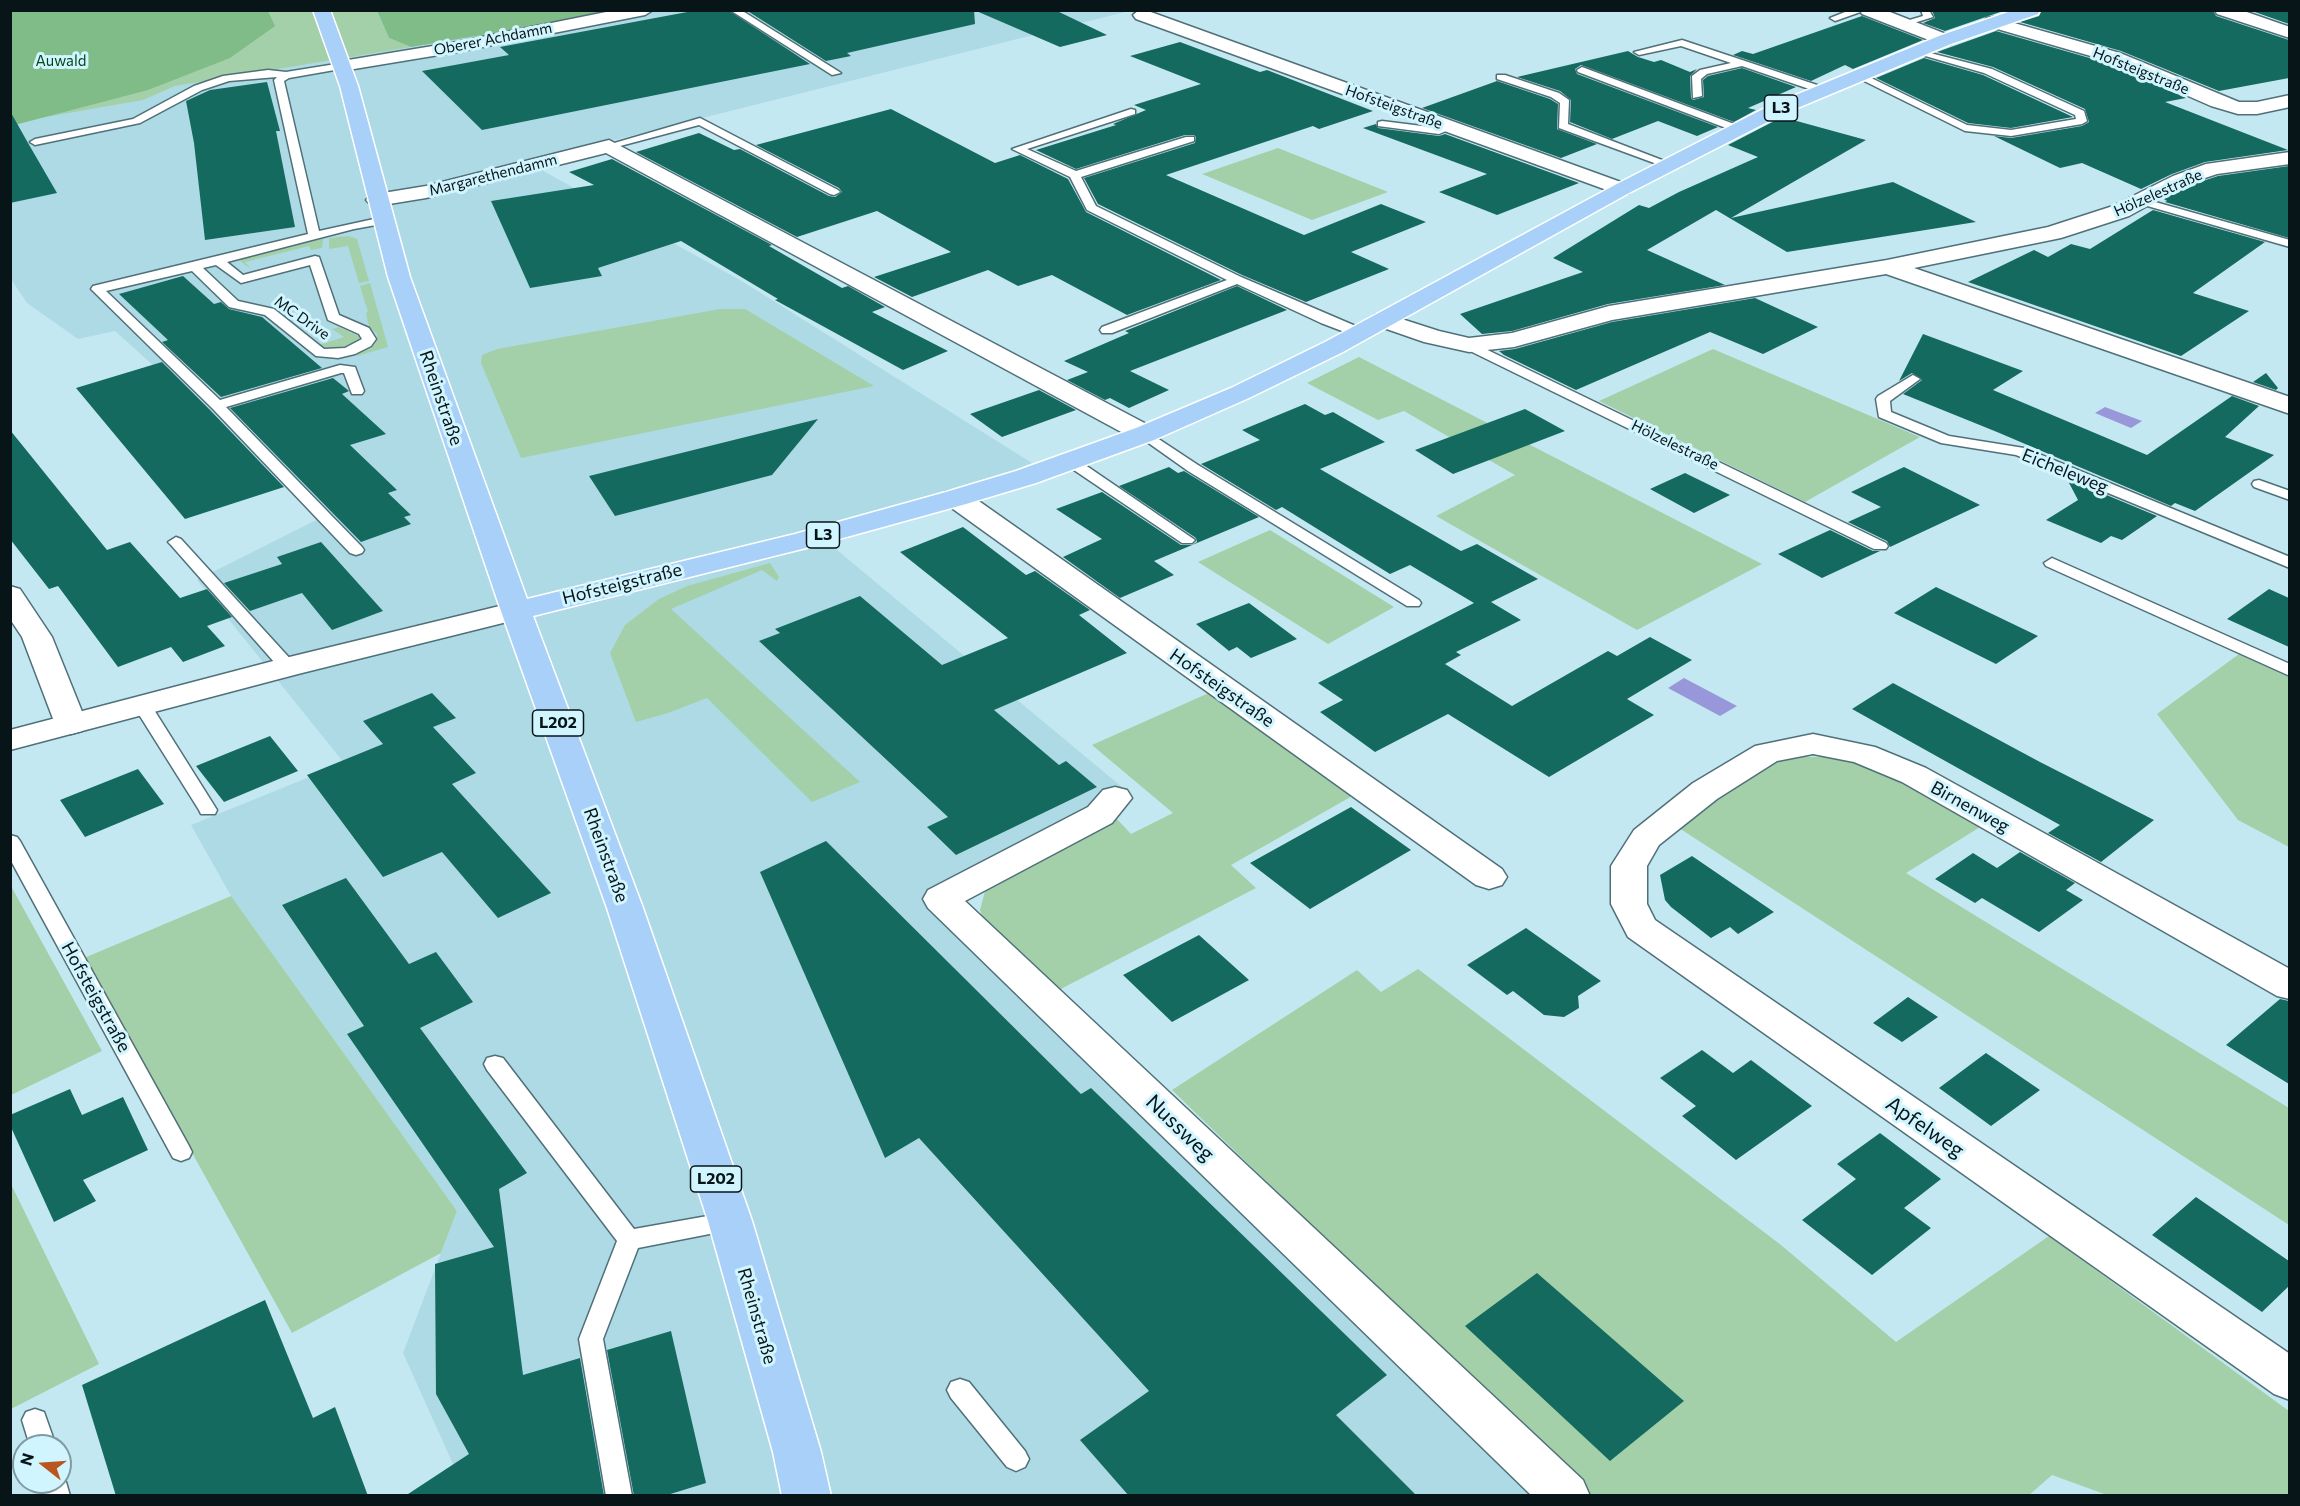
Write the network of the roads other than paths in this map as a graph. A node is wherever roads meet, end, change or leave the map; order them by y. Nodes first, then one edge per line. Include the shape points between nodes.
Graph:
1 (321, 10) edge
2 (645, 10) edge
3 (734, 10) edge
4 (1862, 10) edge
5 (1868, 10) edge
6 (2032, 10) edge
7 (2223, 10) edge
8 (1924, 11) edge
9 (1142, 15) dead end
10 (1835, 18) dead end
11 (1993, 22) junction
12 (1901, 24) junction
13 (2289, 33) edge
14 (1945, 40) junction
15 (1918, 51) junction
16 (1639, 52) dead end
17 (1740, 64) junction
18 (342, 66) junction
19 (1582, 70) dead end
20 (836, 73) dead end
21 (286, 75) junction
22 (1857, 75) junction
23 (1501, 77) dead end
24 (1822, 90) junction
25 (1697, 96) dead end
26 (2289, 101) edge
27 (1131, 112) dead end
28 (1382, 124) dead end
29 (1450, 127) junction
30 (1738, 129) junction
31 (1190, 139) dead end
32 (35, 141) dead end
33 (609, 146) junction
34 (2289, 158) edge
35 (1669, 165) junction
36 (1076, 175) junction
37 (1622, 189) junction
38 (834, 192) dead end
39 (2141, 201) junction
40 (380, 211) junction
41 (314, 236) junction
42 (2289, 244) edge
43 (217, 260) junction
44 (194, 266) junction
45 (1887, 267) junction
46 (1237, 280) junction
47 (1383, 320) junction
48 (1107, 330) dead end
49 (1360, 333) junction
50 (1469, 345) junction
51 (1913, 379) dead end
52 (357, 391) dead end
53 (217, 405) junction
54 (2289, 406) edge
55 (1145, 434) junction
56 (1071, 460) junction
57 (2259, 484) dead end
58 (2289, 496) edge
59 (956, 498) junction
60 (1187, 540) dead end
61 (176, 542) dead end
62 (1880, 546) dead end
63 (356, 550) dead end
64 (2052, 563) dead end
65 (2289, 563) edge
66 (10, 595) edge
67 (1413, 603) dead end
68 (516, 611) junction
69 (288, 667) junction
70 (2289, 671) edge
71 (142, 705) junction
72 (71, 724) junction
73 (10, 740) edge
74 (1115, 798) dead end
75 (208, 810) dead end
76 (1646, 838) joint
77 (10, 841) edge
78 (1489, 877) dead end
79 (2289, 987) edge
80 (495, 1064) dead end
81 (181, 1152) dead end
82 (730, 1221) junction
83 (629, 1240) junction
84 (2289, 1380) edge
85 (960, 1390) dead end
86 (35, 1420) dead end
87 (39, 1434) edge
88 (1016, 1459) dead end
89 (619, 1496) edge
90 (807, 1496) edge
91 (1566, 1496) edge

1 - 18 main road, Rheinstraße / L202
2 - 18 street, Oberer Achdamm
3 - 20 lane
4 - 10 lane
5 - 12 street
6 - 11 main road, Hofsteigstraße / L3
7 - 13 street
8 - 12 lane via 1928,17
9 - 29 street, Hofsteigstraße
11 - 14 main road, Hofsteigstraße / L3
11 - 26 street, Hofsteigstraße via 2114,57 2238,108
12 - 14 street
14 - 15 main road, Hofsteigstraße / L3
15 - 22 main road, Hofsteigstraße / L3
15 - 22 lane via 1988,71 2080,113 2082,120 2011,133 1965,128
16 - 17 lane via 1682,43
17 - 24 lane
17 - 25 lane via 1704,72 1696,78
18 - 21 lane
18 - 40 main road, Rheinstraße / L202
19 - 30 lane
21 - 32 lane via 227,78 136,121
21 - 41 lane via 279,80
22 - 24 main road, Hofsteigstraße / L3
23 - 35 lane via 1556,95 1565,102 1563,126
24 - 30 main road, Hofsteigstraße / L3
27 - 36 lane via 1017,149
28 - 29 lane via 1439,130
29 - 37 street, Hofsteigstraße
30 - 35 main road, Hofsteigstraße / L3
31 - 36 lane
33 - 38 lane, Margarethendamm via 700,121
33 - 40 street, Margarethendamm via 426,192
33 - 55 street
34 - 39 street, Hölzelestraße via 2213,168
35 - 37 main road, Hofsteigstraße / L3
36 - 46 lane via 1091,208
37 - 47 main road, Hofsteigstraße / L3
39 - 42 lane
39 - 45 street, Hölzelestraße via 2053,233
40 - 41 lane
40 - 68 main road, Rheinstraße / L202
41 - 43 lane
43 - 44 lane
43 - 44 lane, MC Drive via 241,279 315,260 333,317 368,334 368,341 346,352 321,354 269,312 234,304
44 - 53 lane via 97,289
45 - 50 street, Hölzelestraße via 1609,313 1514,340
45 - 54 street, Hölzelestraße
46 - 48 lane
46 - 49 lane
47 - 49 main road, Hofsteigstraße / L3
47 - 50 street, Hölzelestraße
49 - 55 main road, Hofsteigstraße / L3 via 1240,393
50 - 62 lane, Hölzelestraße
51 - 65 lane, Eicheleweg via 1883,399 1884,414 1947,440 2019,451
52 - 53 lane via 350,370 340,369
53 - 63 lane
55 - 56 main road, Hofsteigstraße / L3
55 - 67 lane via 1193,468
56 - 59 main road, Hofsteigstraße / L3
56 - 60 lane
57 - 58 lane
59 - 68 main road, Hofsteigstraße / L3
59 - 78 street, Hofsteigstraße
61 - 69 lane
64 - 70 lane
66 - 72 street via 37,637
68 - 69 street, Hofsteigstraße
68 - 82 main road, Rheinstraße / L202 via 625,908
69 - 71 street, Hofsteigstraße
71 - 72 street, Hofsteigstraße
71 - 75 lane
72 - 73 street, Hofsteigstraße
74 - 91 street, Nussweg via 1100,815 941,899
76 - 79 street, Birnenweg via 1705,791 1767,753 1814,744 1863,754 1914,775
76 - 84 street, Apfelweg via 1629,866 1629,904 1641,928
77 - 81 lane, Hofsteigstraße
80 - 83 lane
82 - 83 lane
82 - 90 main road, Rheinstraße / L202
83 - 89 lane via 591,1339
85 - 88 lane
86 - 87 lane

